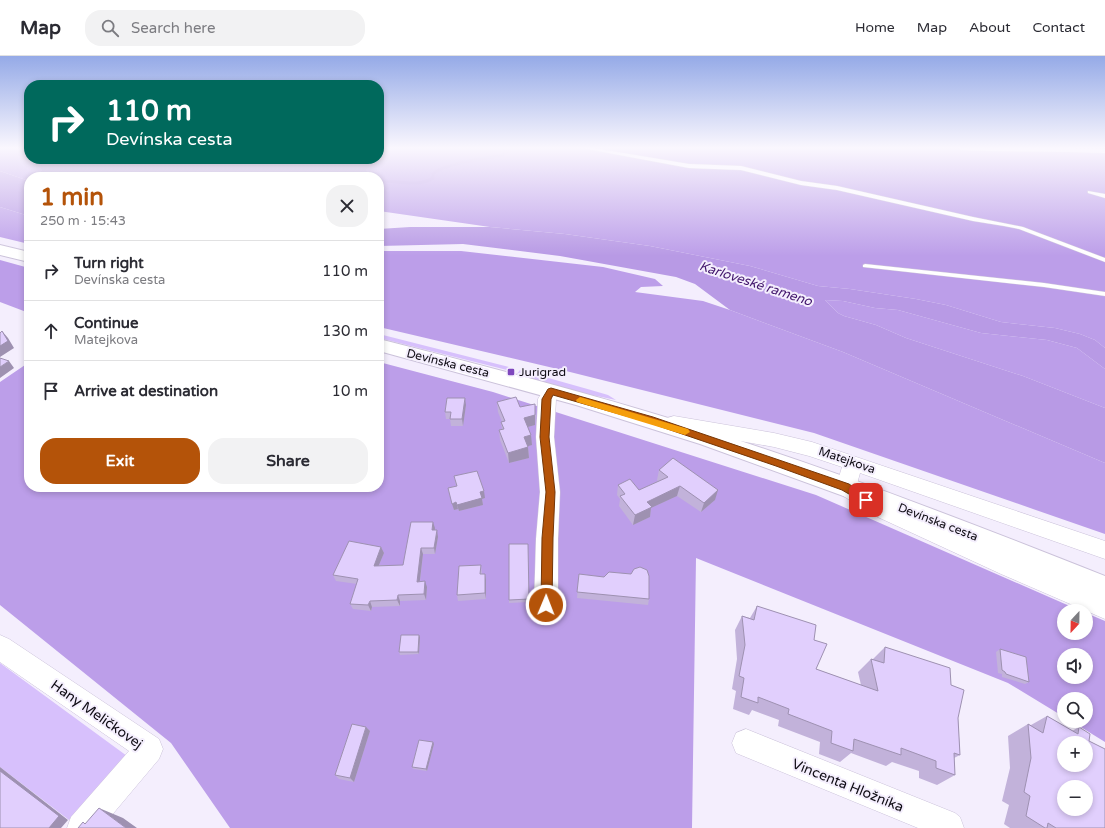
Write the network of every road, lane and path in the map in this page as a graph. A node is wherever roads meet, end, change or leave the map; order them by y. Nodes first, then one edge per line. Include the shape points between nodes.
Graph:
1 (808, 184) edge
2 (1090, 192) dead end
3 (1105, 196) edge
4 (0, 250) edge
5 (24, 256) edge
6 (1105, 260) edge
7 (865, 266) dead end
8 (1105, 294) edge
9 (384, 346) edge
10 (551, 391) junction
11 (650, 420) junction
12 (860, 465) junction
13 (846, 487) junction
14 (1105, 550) edge
15 (1105, 588) edge
16 (546, 605) dead end
17 (1105, 608) edge
18 (0, 647) edge
19 (746, 744) dead end
20 (82, 828) edge
21 (949, 828) edge

1 - 6 lane via 837,188 1021,228
2 - 3 lane
4 - 5 street
7 - 8 lane
9 - 10 street, Devínska cesta
10 - 11 street, Devínska cesta
10 - 16 street via 547,399 545,437 550,492
11 - 12 street, Matejkova via 774,440
11 - 13 street, Devínska cesta
12 - 13 street
12 - 14 street, Matejkova
13 - 15 street, Devínska cesta
13 - 17 street via 876,507 912,524
18 - 20 street, Hany Meličkovej via 149,749
19 - 21 street, Vincenta Hložníka

